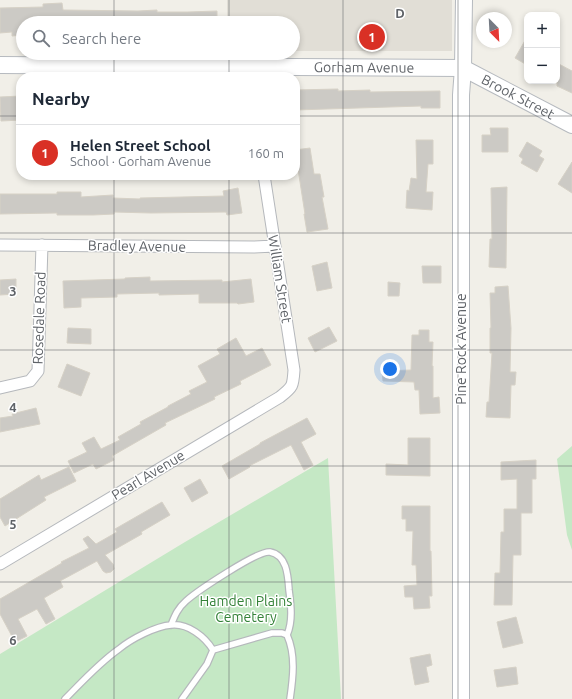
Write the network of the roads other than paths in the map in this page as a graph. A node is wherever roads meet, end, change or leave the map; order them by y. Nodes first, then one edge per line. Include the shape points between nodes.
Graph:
1 (464, 0) edge
2 (0, 65) edge
3 (463, 68) junction
4 (248, 72) edge
5 (572, 125) edge
6 (265, 180) edge
7 (42, 245) junction
8 (0, 246) edge
9 (275, 246) junction
10 (293, 384) joint
11 (0, 388) edge
12 (0, 564) edge
13 (171, 625) junction
14 (287, 635) junction
15 (213, 650) junction
16 (65, 699) edge
17 (182, 699) edge
18 (290, 699) edge
19 (461, 699) edge

1 - 3 street, Pine Rock Avenue
2 - 4 street, Gorham Avenue
3 - 4 street, Gorham Avenue
3 - 5 street, Brook Street
3 - 19 street, Pine Rock Avenue
6 - 9 street, William Street
7 - 8 street, Bradley Avenue
7 - 9 street, Bradley Avenue
7 - 11 street, Rosedale Road via 38,371 30,381
9 - 10 street, William Street via 294,370
10 - 12 street, Pearl Avenue via 280,397
13 - 14 lane via 175,613 186,601 254,556 269,552 284,562 288,573 291,607
13 - 15 lane via 184,626 195,631
13 - 16 lane via 156,629 118,649
14 - 15 lane via 272,633
14 - 18 lane via 292,646 293,678
15 - 17 lane

